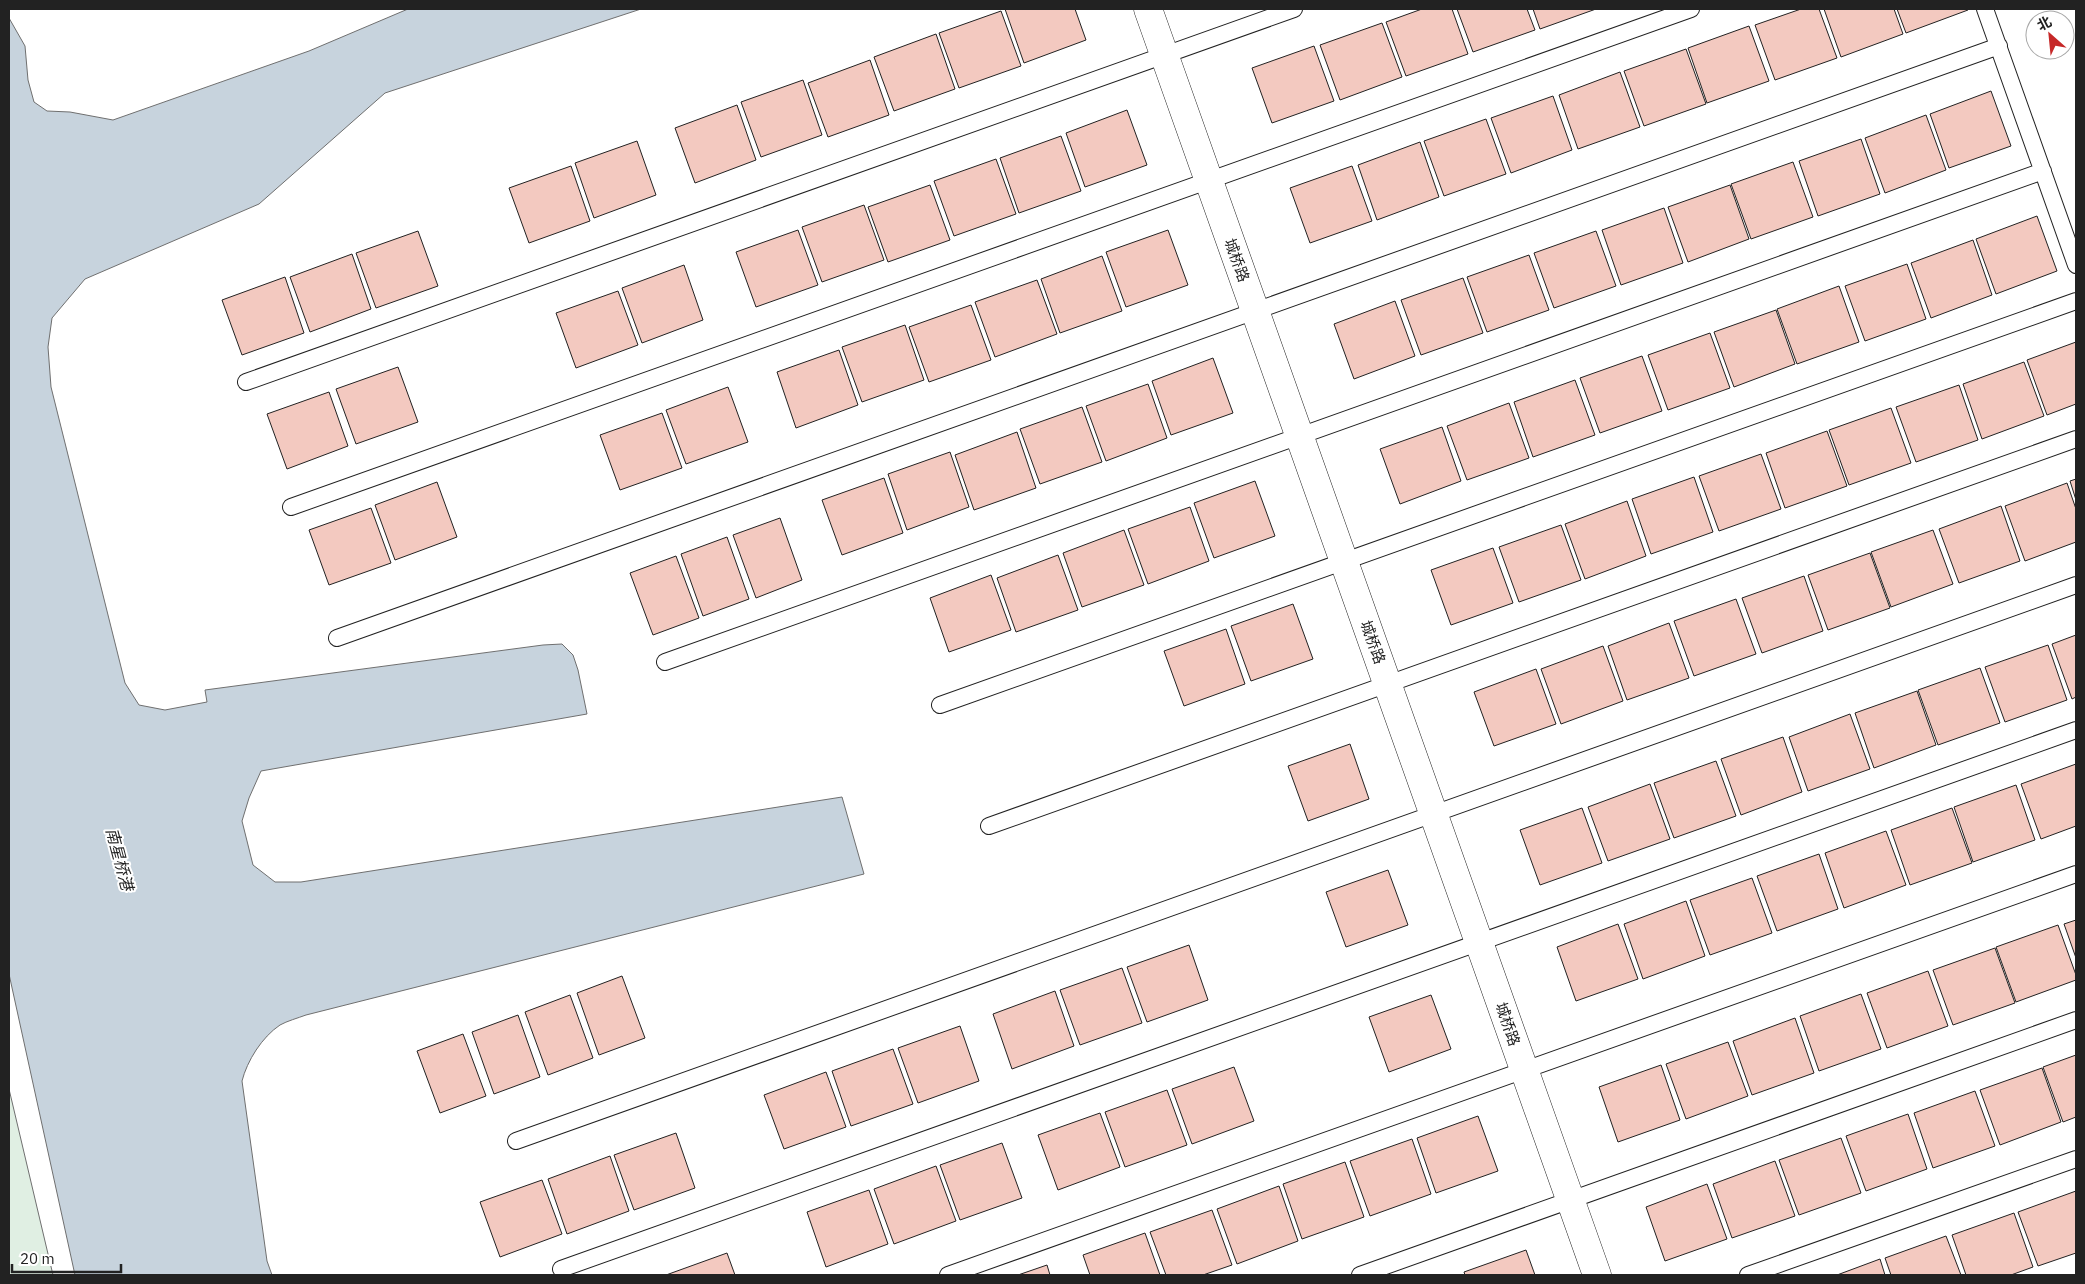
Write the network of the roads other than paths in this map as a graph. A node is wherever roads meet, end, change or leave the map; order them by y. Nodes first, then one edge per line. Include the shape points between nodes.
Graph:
1 (1148, 9) edge
2 (1294, 9) edge
3 (1691, 9) edge
4 (1985, 9) edge
5 (1999, 46) junction
6 (1164, 55) junction
7 (2043, 171) junction
8 (1209, 181) junction
9 (2076, 265) edge
10 (2076, 301) edge
11 (1255, 311) junction
12 (246, 382) dead end
13 (1299, 436) junction
14 (2076, 438) edge
15 (291, 507) dead end
16 (1344, 561) junction
17 (2076, 585) edge
18 (337, 638) dead end
19 (665, 662) dead end
20 (1388, 684) junction
21 (940, 705) dead end
22 (2076, 730) edge
23 (1434, 814) junction
24 (989, 826) dead end
25 (2076, 874) edge
26 (1479, 942) junction
27 (2076, 1020) edge
28 (1524, 1070) junction
29 (516, 1141) dead end
30 (2076, 1159) edge
31 (1570, 1200) junction
32 (561, 1269) dead end
33 (948, 1275) edge
34 (1360, 1275) edge
35 (1597, 1275) edge
36 (1748, 1275) edge

1 - 6 street, 城桥路
2 - 6 lane
3 - 8 lane
4 - 5 lane
5 - 7 lane
5 - 11 lane
6 - 8 street, 城桥路
6 - 12 lane
7 - 9 lane
7 - 13 lane
8 - 11 street, 城桥路
8 - 15 lane
10 - 16 lane
11 - 13 street, 城桥路
11 - 18 lane
13 - 16 street, 城桥路
13 - 19 lane
14 - 20 lane
16 - 20 street, 城桥路
16 - 21 lane
17 - 23 lane
20 - 23 street, 城桥路
20 - 24 lane
22 - 26 lane
23 - 26 street, 城桥路
23 - 29 lane
25 - 28 lane
26 - 28 street, 城桥路
26 - 32 lane
27 - 31 lane
28 - 31 street, 城桥路
28 - 33 lane
30 - 36 lane
31 - 34 lane
31 - 35 street, 城桥路

